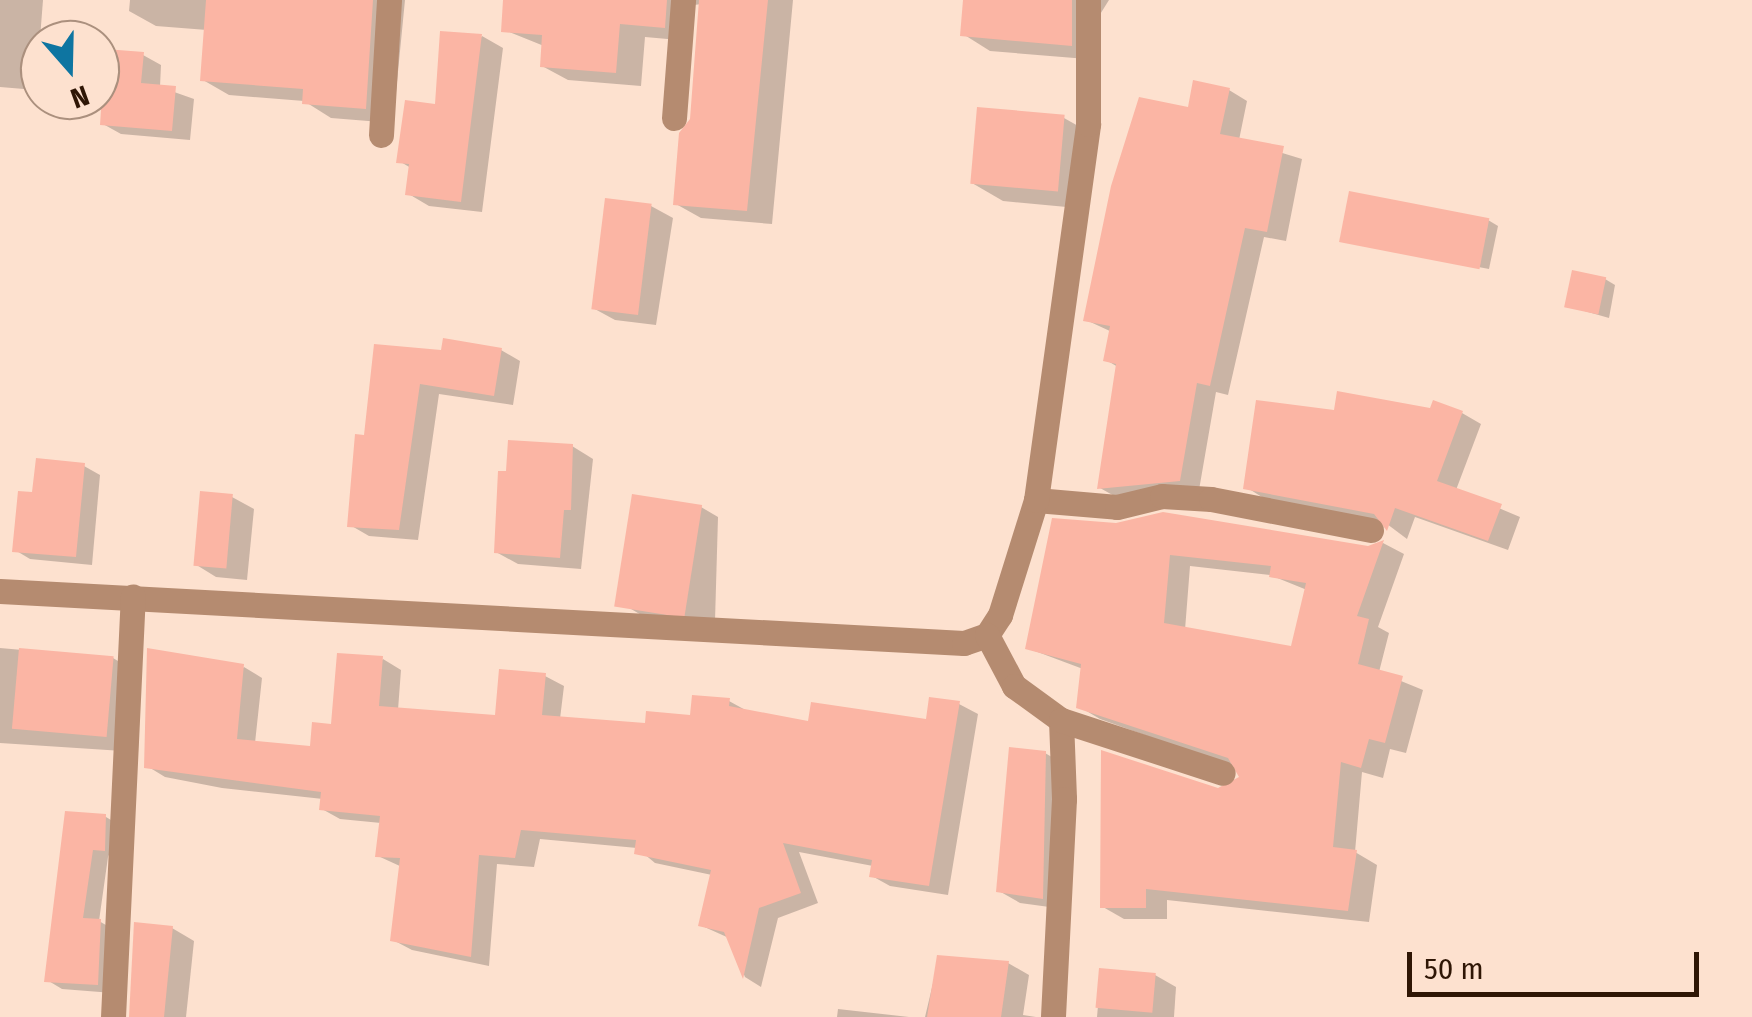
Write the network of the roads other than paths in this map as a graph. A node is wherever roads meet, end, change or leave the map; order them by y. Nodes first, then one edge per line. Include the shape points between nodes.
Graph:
1 (390, 0) edge
2 (682, 0) edge
3 (1088, 0) edge
4 (674, 118) dead end
5 (381, 134) dead end
6 (1036, 500) junction
7 (1371, 530) dead end
8 (0, 591) edge
9 (133, 596) junction
10 (987, 635) junction
11 (1061, 720) junction
12 (1224, 773) dead end
13 (113, 1017) edge
14 (1053, 1017) edge

1 - 5 street
2 - 4 street
3 - 6 street via 1088,124
6 - 7 street via 1117,506 1162,496 1210,498
6 - 10 street via 1000,614
8 - 9 street
9 - 10 street via 461,620 945,642
9 - 13 street
10 - 11 street via 1014,686
11 - 12 street
11 - 14 street via 1064,799

